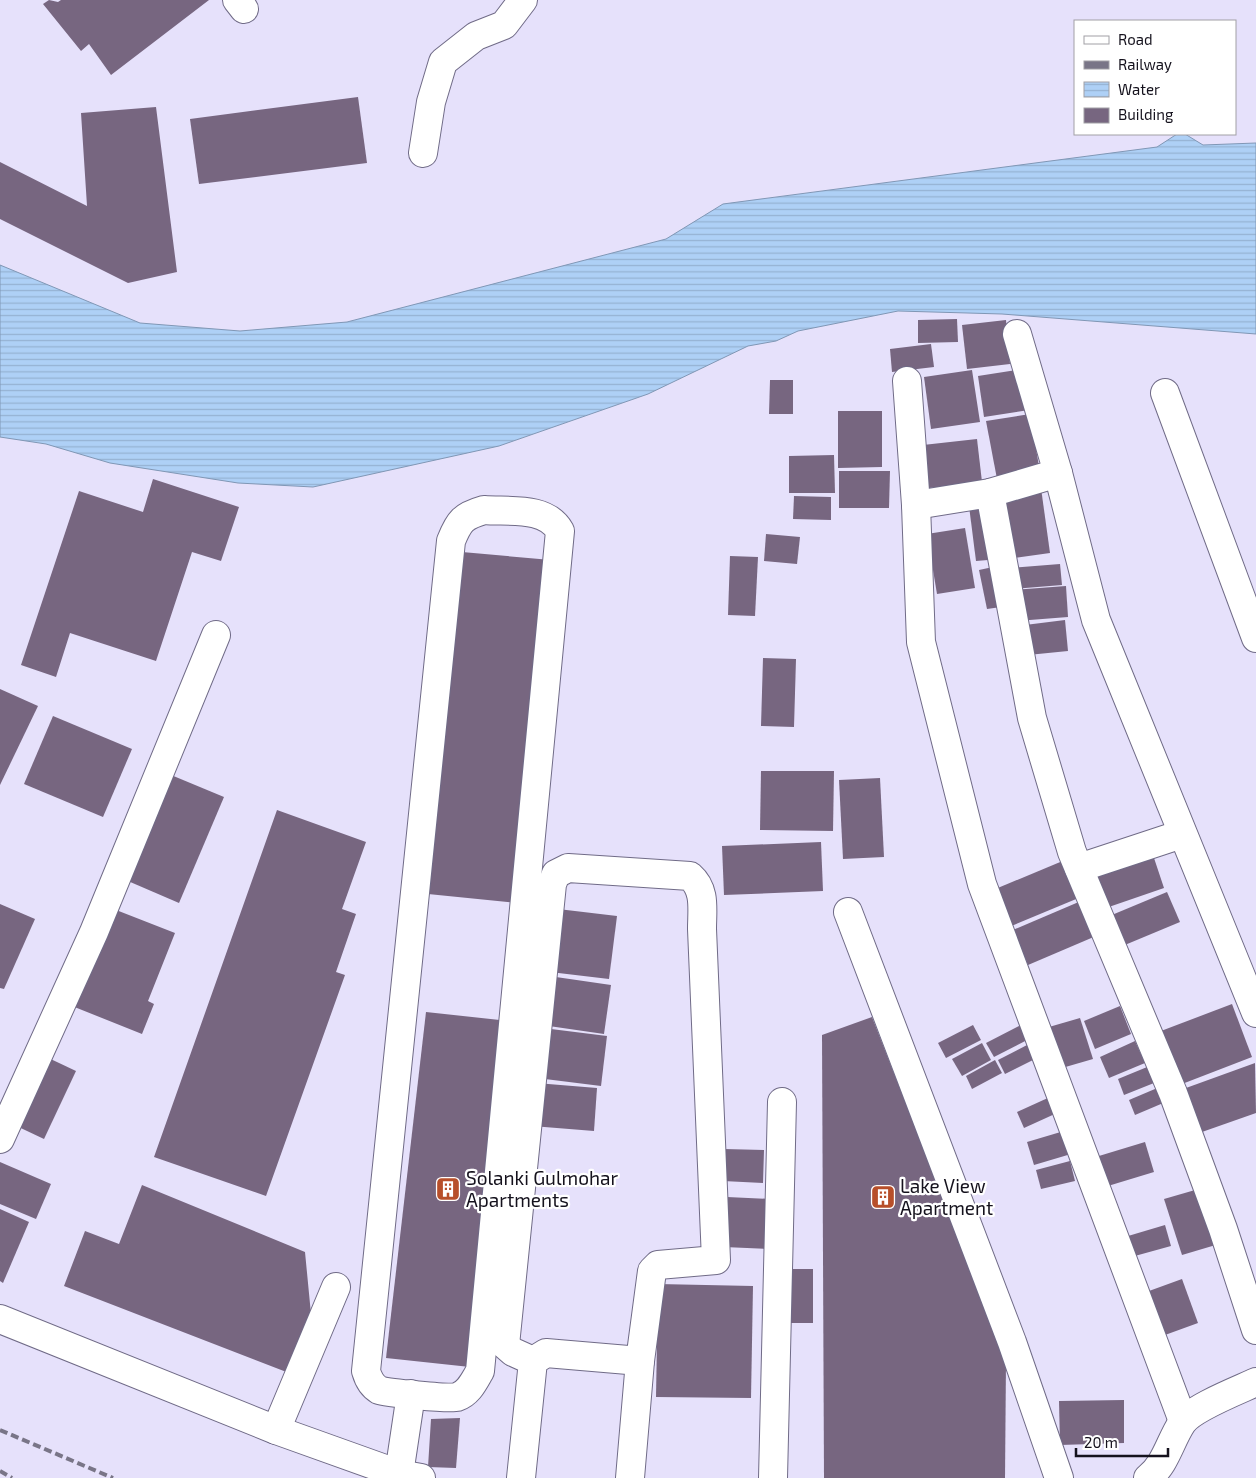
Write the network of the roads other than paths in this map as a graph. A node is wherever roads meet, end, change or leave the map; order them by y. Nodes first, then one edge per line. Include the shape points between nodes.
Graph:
1 (523, 0) edge
2 (423, 153) dead end
3 (1017, 334) dead end
4 (907, 381) dead end
5 (1165, 394) dead end
6 (1058, 473) junction
7 (990, 493) junction
8 (916, 505) junction
9 (216, 635) dead end
10 (1256, 638) edge
11 (1182, 834) junction
12 (1079, 868) junction
13 (848, 912) dead end
14 (1256, 1013) edge
15 (782, 1102) dead end
16 (0, 1139) edge
17 (336, 1287) dead end
18 (0, 1319) edge
19 (1256, 1330) edge
20 (533, 1361) junction
21 (640, 1361) junction
22 (1256, 1382) edge
23 (411, 1394) junction
24 (1183, 1421) junction
25 (276, 1430) junction
26 (410, 1476) edge
27 (521, 1478) edge
28 (630, 1478) edge
29 (773, 1478) edge
30 (1059, 1478) edge
31 (1148, 1478) edge

1 - 2 street via 504,25 476,36 443,62 430,102
3 - 6 street
4 - 8 street
5 - 10 street
6 - 7 street
6 - 11 street via 1096,620
7 - 8 street
7 - 12 street via 1032,718
8 - 24 street via 921,642 982,884
9 - 16 street via 94,932
11 - 12 street
11 - 14 street
12 - 19 street via 1173,1093 1223,1228
13 - 30 street via 1012,1342
15 - 29 street
17 - 25 street
18 - 25 street
20 - 21 street via 546,1353
20 - 21 street via 505,1345 552,884 556,874 568,868 690,876 698,883 702,895 716,1260 658,1265 652,1271
20 - 27 street
21 - 28 street
22 - 24 street via 1204,1406
23 - 23 street via 458,1397 470,1389 480,1372 560,531 555,522 544,515 484,510 470,514 458,524 451,540 366,1371 368,1379 379,1390
23 - 26 street
24 - 31 street via 1157,1471
25 - 26 street

